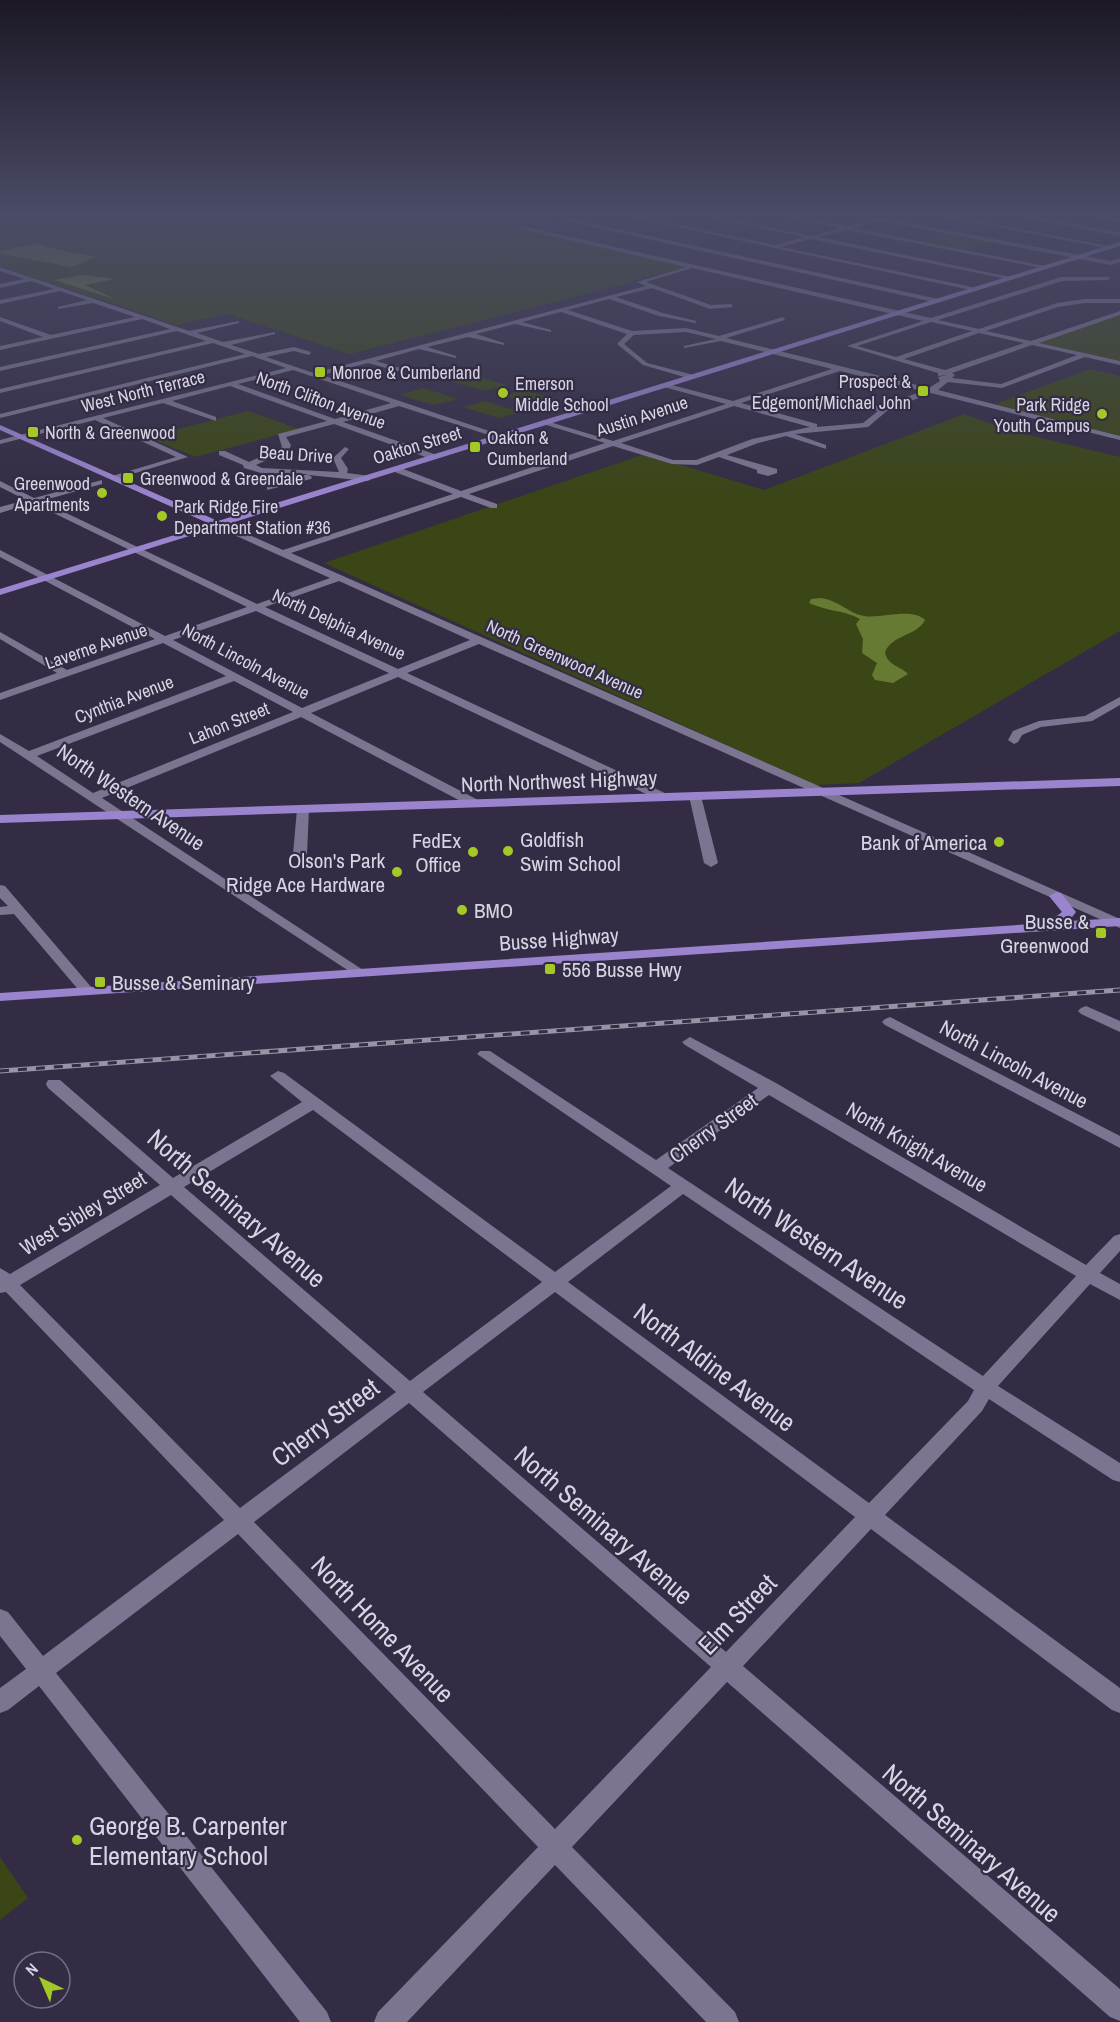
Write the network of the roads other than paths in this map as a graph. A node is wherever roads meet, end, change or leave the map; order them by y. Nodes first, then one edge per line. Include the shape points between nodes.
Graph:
1 (115, 308) edge
2 (573, 308) edge
3 (641, 308) edge
4 (709, 308) edge
5 (876, 308) edge
6 (913, 308) edge
7 (969, 308) edge
8 (1052, 308) edge
9 (563, 311) junction
10 (897, 313) junction
11 (1120, 314) edge
12 (142, 317) junction
13 (700, 318) junction
14 (0, 319) edge
15 (783, 320) dead end
16 (930, 321) junction
17 (237, 322) dead end
18 (516, 323) junction
19 (177, 329) junction
20 (686, 330) junction
21 (549, 331) dead end
22 (979, 332) junction
23 (188, 333) junction
24 (273, 333) dead end
25 (632, 333) junction
26 (470, 335) junction
27 (50, 337) junction
28 (723, 339) junction
29 (214, 341) junction
30 (1030, 343) junction
31 (224, 344) junction
32 (502, 344) dead end
33 (687, 347) dead end
34 (0, 348) edge
35 (421, 348) junction
36 (774, 351) junction
37 (309, 353) dead end
38 (255, 355) junction
39 (1085, 355) junction
40 (454, 357) dead end
41 (896, 359) junction
42 (369, 361) junction
43 (1120, 363) edge
44 (293, 368) junction
45 (841, 368) junction
46 (0, 369) edge
47 (401, 371) dead end
48 (314, 375) junction
49 (947, 376) junction
50 (691, 377) junction
51 (231, 384) junction
52 (667, 385) junction
53 (0, 391) edge
54 (931, 391) junction
55 (165, 400) junction
56 (734, 403) junction
57 (857, 403) dead end
58 (399, 404) junction
59 (882, 410) junction
60 (0, 416) edge
61 (96, 418) junction
62 (213, 419) dead end
63 (335, 422) junction
64 (546, 422) junction
65 (803, 426) junction
66 (0, 427) edge
67 (786, 433) junction
68 (22, 436) junction
69 (498, 437) junction
70 (1120, 438) edge
71 (0, 442) edge
72 (613, 443) junction
73 (287, 447) junction
74 (833, 448) dead end
75 (345, 449) dead end
76 (222, 453) dead end
77 (720, 455) junction
78 (434, 457) junction
79 (233, 459) junction
80 (247, 466) junction
81 (395, 469) junction
82 (762, 469) dead end
83 (324, 472) junction
84 (343, 474) junction
85 (113, 477) junction
86 (367, 478) junction
87 (99, 482) dead end
88 (354, 482) junction
89 (0, 484) edge
90 (270, 488) dead end
91 (461, 494) junction
92 (33, 500) junction
93 (494, 506) dead end
94 (0, 510) edge
95 (217, 524) junction
96 (134, 550) junction
97 (0, 553) edge
98 (282, 553) junction
99 (46, 578) junction
100 (339, 578) junction
101 (0, 592) edge
102 (255, 607) junction
103 (0, 635) edge
104 (164, 640) junction
105 (479, 640) junction
106 (399, 673) junction
107 (66, 674) junction
108 (234, 677) junction
109 (0, 697) edge
110 (1120, 700) edge
111 (302, 712) junction
112 (0, 737) edge
113 (1014, 740) dead end
114 (28, 755) junction
115 (1120, 782) edge
116 (821, 792) junction
117 (695, 796) junction
118 (663, 797) junction
119 (92, 798) junction
120 (474, 803) junction
121 (303, 809) junction
122 (118, 816) junction
123 (0, 819) edge
124 (300, 854) dead end
125 (711, 863) dead end
126 (0, 890) edge
127 (1056, 896) junction
128 (18, 910) junction
129 (0, 911) edge
130 (1119, 923) edge
131 (1046, 927) junction
132 (358, 973) junction
133 (87, 991) junction
134 (0, 997) edge
135 (1086, 1011) dead end
136 (890, 1022) dead end
137 (1120, 1027) edge
138 (690, 1042) dead end
139 (485, 1054) dead end
140 (278, 1076) dead end
141 (54, 1084) dead end
142 (770, 1087) junction
143 (314, 1102) junction
144 (1120, 1143) edge
145 (656, 1168) junction
146 (682, 1186) junction
147 (171, 1187) junction
148 (1120, 1240) edge
149 (1088, 1274) junction
150 (3, 1282) edge
151 (555, 1282) junction
152 (1120, 1293) edge
153 (985, 1387) junction
154 (408, 1393) junction
155 (1120, 1474) edge
156 (870, 1516) junction
157 (239, 1521) junction
158 (0, 1619) edge
159 (727, 1666) junction
160 (41, 1671) junction
161 (0, 1702) edge
162 (1120, 1702) edge
163 (555, 1847) junction
164 (1120, 2007) edge
165 (317, 2022) edge
166 (388, 2022) edge
167 (725, 2022) edge

1 - 12 street
2 - 9 street
3 - 13 street via 661,315
4 - 13 street
5 - 10 street
6 - 10 main road, Oakton Street
7 - 16 street
8 - 22 street
9 - 18 street
9 - 25 street
10 - 16 street
10 - 36 main road, Oakton Street
11 - 30 street
12 - 19 street
12 - 27 street
13 - 20 street
14 - 27 street
15 - 28 street
16 - 22 street
16 - 41 street via 850,346
17 - 23 street
18 - 21 street
18 - 26 street
19 - 23 street
19 - 46 street
20 - 25 street
20 - 28 street
22 - 30 street
22 - 41 street
23 - 29 street
24 - 31 street
25 - 50 street via 620,344 645,364
26 - 32 street
26 - 35 street
27 - 34 street
28 - 33 street
28 - 36 street
29 - 31 street
29 - 53 street
30 - 39 street
30 - 49 street
31 - 38 street
35 - 40 street
35 - 42 street
36 - 45 street
36 - 50 main road, Oakton Street
37 - 38 street via 290,349
38 - 44 street
38 - 60 street
39 - 43 street
39 - 49 street via 1002,386
41 - 49 street
42 - 47 street
42 - 48 street
44 - 48 street
44 - 51 street, West North Terrace
45 - 54 street
45 - 56 street, Austin Avenue
48 - 58 street
49 - 54 street
49 - 54 street via 936,378 928,386
50 - 52 main road, Oakton Street
51 - 55 street, West North Terrace
51 - 63 street, North Clifton Avenue
52 - 56 street
52 - 64 main road, Oakton Street
54 - 59 street
54 - 70 street
55 - 61 street, West North Terrace
55 - 62 street
56 - 65 street
56 - 72 street, Austin Avenue
57 - 59 street
58 - 63 street
58 - 69 street
59 - 65 street via 865,425
61 - 68 street, West North Terrace
61 - 85 street via 184,457
63 - 73 street, Beau Drive via 281,436
63 - 78 street, North Clifton Avenue
64 - 69 main road, Oakton Street
64 - 72 street
65 - 67 street
66 - 68 main road, North Greenwood Avenue
67 - 74 street
67 - 77 street
68 - 71 street, West North Terrace
68 - 85 main road, North Greenwood Avenue
69 - 78 main road, Oakton Street
72 - 77 street via 688,464
72 - 91 street, Austin Avenue
73 - 79 street, Beau Drive
73 - 80 street, Beau Drive
75 - 84 street via 336,458
76 - 79 street, Beau Drive
77 - 82 street
78 - 81 main road, Oakton Street
79 - 80 street, Beau Drive
80 - 83 street, Beau Drive via 268,471
81 - 86 main road, Oakton Street
81 - 91 street
83 - 84 street, Beau Drive
83 - 90 street
84 - 86 street, Beau Drive
84 - 88 street, Beau Drive
85 - 95 main road, North Greenwood Avenue
86 - 88 main road, Oakton Street
87 - 92 street
88 - 95 main road, Oakton Street
89 - 92 street, North Delphia Avenue
91 - 93 street
91 - 98 street, Austin Avenue
92 - 94 street
92 - 96 street, North Delphia Avenue
95 - 96 main road, Oakton Street
95 - 98 street, North Greenwood Avenue
96 - 99 main road, Oakton Street
96 - 102 street, North Delphia Avenue
97 - 99 street, North Lincoln Avenue
98 - 100 street, North Greenwood Avenue
99 - 101 main road, Oakton Street
99 - 104 street, North Lincoln Avenue
100 - 102 street, Laverne Avenue
100 - 105 street, North Greenwood Avenue
102 - 104 street, Laverne Avenue
102 - 106 street, North Delphia Avenue
103 - 107 street
104 - 107 street, Laverne Avenue
104 - 108 street, North Lincoln Avenue
105 - 106 street, Lahon Street
105 - 116 street, North Greenwood Avenue
106 - 111 street, Lahon Street
106 - 118 street, North Delphia Avenue
107 - 109 street, Laverne Avenue
108 - 111 street, North Lincoln Avenue
108 - 114 street, Cynthia Avenue
110 - 113 street via 1088,719 1039,724 1017,733
111 - 119 street, Lahon Street
111 - 120 street, North Lincoln Avenue
112 - 114 street, North Western Avenue
114 - 119 street, North Western Avenue
115 - 116 main road, North Northwest Highway
116 - 117 main road, North Northwest Highway
116 - 127 street, North Greenwood Avenue
117 - 118 main road, North Northwest Highway
117 - 125 street
118 - 120 main road, North Northwest Highway
119 - 122 street, North Western Avenue
120 - 121 main road, North Northwest Highway
121 - 122 main road, North Northwest Highway
121 - 124 street
122 - 123 main road, North Northwest Highway
122 - 132 street, North Western Avenue
126 - 128 street
127 - 130 street, North Greenwood Avenue
127 - 131 main road via 1068,908 1068,915
128 - 129 street
128 - 133 street
130 - 131 main road, Busse Highway
131 - 132 main road, Busse Highway
132 - 133 main road, Busse Highway
133 - 134 main road, Busse Highway
135 - 137 street
136 - 144 street, North Lincoln Avenue
138 - 142 street, North Knight Avenue
139 - 145 street, North Western Avenue
140 - 143 street, North Aldine Avenue
141 - 147 street, North Seminary Avenue
142 - 145 street, Cherry Street
142 - 149 street, North Knight Avenue
143 - 147 street, West Sibley Street
143 - 151 street, North Aldine Avenue
145 - 146 street, North Western Avenue
146 - 151 street, Cherry Street
146 - 153 street, North Western Avenue
147 - 150 street, West Sibley Street
147 - 154 street, North Seminary Avenue
148 - 149 street, Elm Street
149 - 152 street, North Knight Avenue
149 - 153 street, Elm Street
150 - 157 street, North Home Avenue
151 - 154 street, Cherry Street
151 - 156 street, North Aldine Avenue
153 - 155 street, North Western Avenue
153 - 156 street, Elm Street via 975,1406
154 - 157 street, Cherry Street
154 - 159 street, North Seminary Avenue
156 - 159 street, Elm Street
156 - 162 street, North Aldine Avenue
157 - 160 street, Cherry Street
157 - 163 street, North Home Avenue
158 - 160 street
159 - 163 street, Elm Street
159 - 164 street, North Seminary Avenue
160 - 161 street, Cherry Street
160 - 165 street
163 - 166 street, Elm Street
163 - 167 street, North Home Avenue

